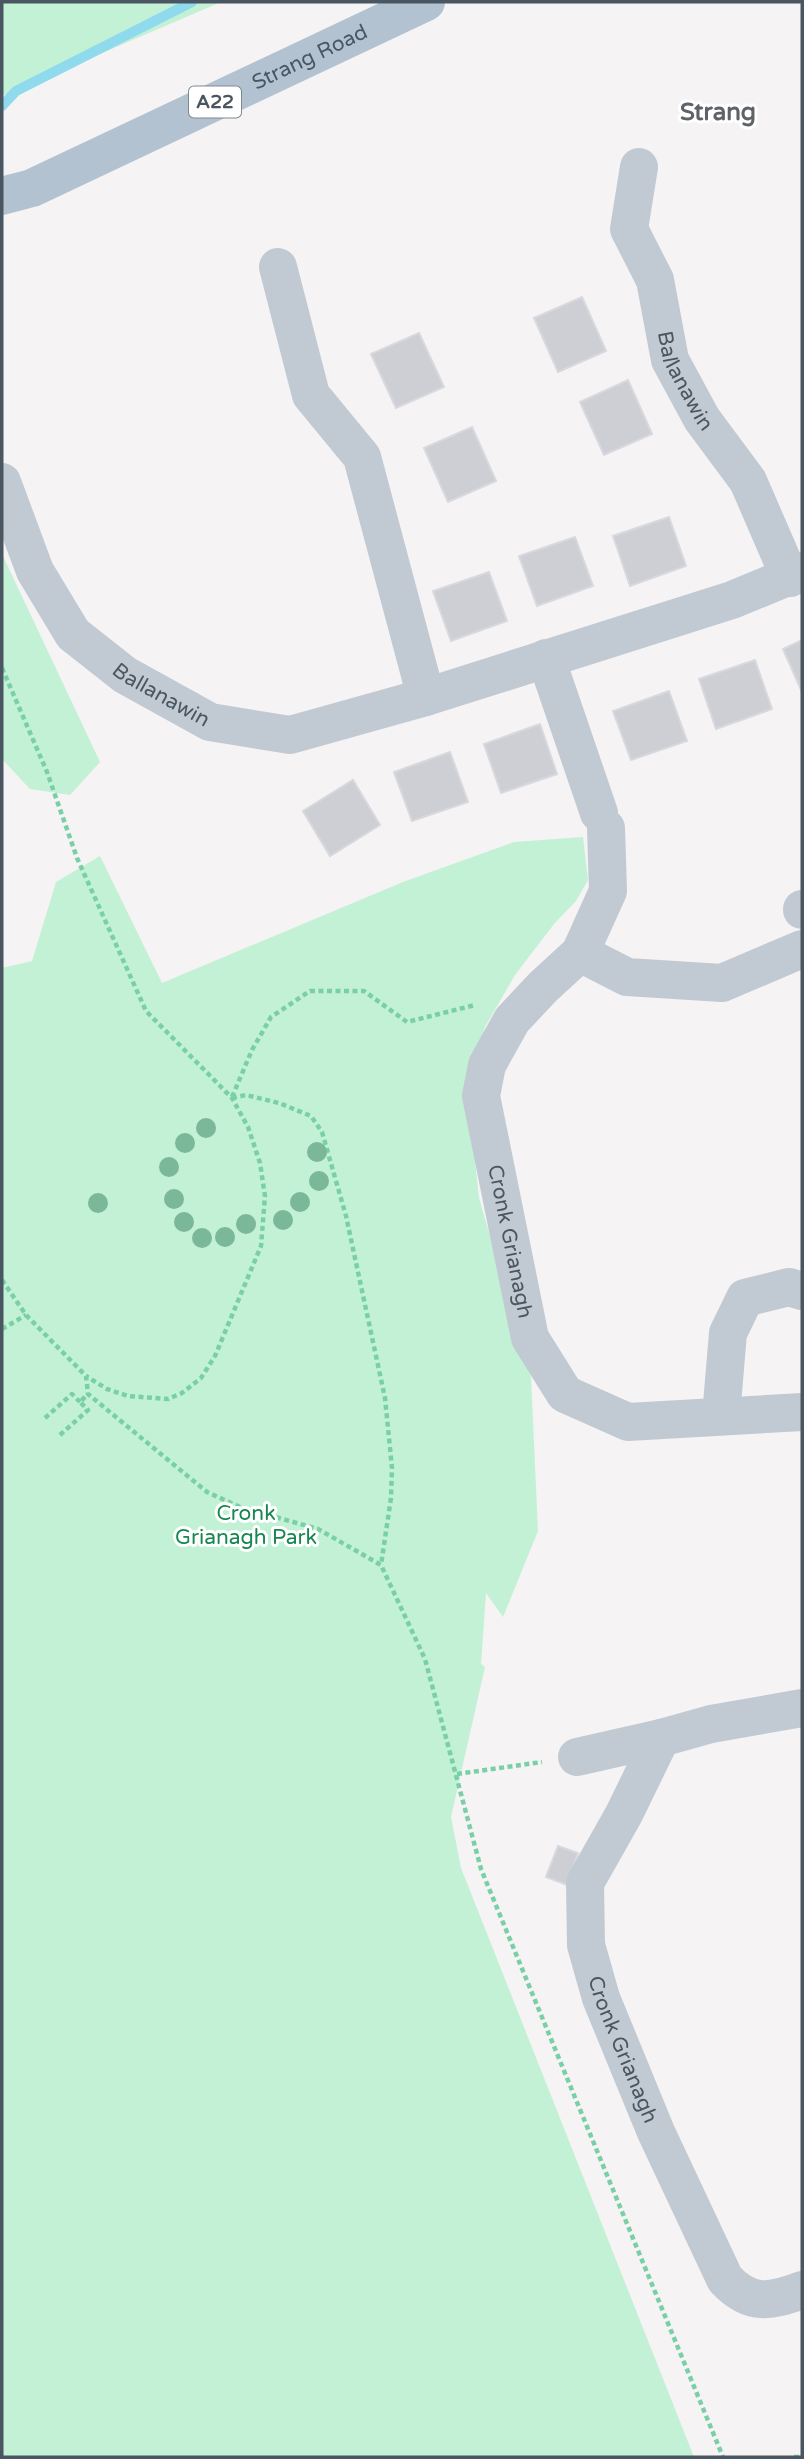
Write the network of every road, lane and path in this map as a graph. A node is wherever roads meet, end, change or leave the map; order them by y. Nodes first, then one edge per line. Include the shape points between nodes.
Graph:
1 (426, 2) edge
2 (639, 167) dead end
3 (2, 196) edge
4 (278, 267) dead end
5 (2, 482) edge
6 (796, 575) edge
7 (545, 658) junction
8 (2, 668) edge
9 (425, 697) junction
10 (802, 949) edge
11 (580, 953) junction
12 (461, 1009) dead end
13 (232, 1098) junction
14 (2, 1280) edge
15 (802, 1291) edge
16 (26, 1315) junction
17 (2, 1329) edge
18 (86, 1376) junction
19 (88, 1394) junction
20 (80, 1402) junction
21 (802, 1412) edge
22 (721, 1416) junction
23 (45, 1418) dead end
24 (61, 1435) dead end
25 (381, 1565) junction
26 (802, 1709) edge
27 (661, 1738) junction
28 (577, 1757) joint
29 (457, 1774) junction
30 (802, 2290) edge
31 (802, 2456) edge
32 (723, 2457) edge
33 (794, 2457) edge

1 - 3 main road, Strang Road / A22 via 32,188
2 - 6 street, Ballanawin via 629,229 655,279 670,360 702,419 748,481
4 - 9 street via 311,395 362,457
5 - 9 street, Ballanawin via 35,571 73,634 125,675 210,722 290,735
6 - 7 street, Ballanawin via 733,600
7 - 9 street, Ballanawin
7 - 11 street, Cronk Grianagh via 603,820 608,891
8 - 13 path via 47,772 77,858 146,1011
10 - 11 street via 722,983 627,977
11 - 22 street, Cronk Grianagh via 512,1020 487,1065 481,1096 530,1338 565,1394 628,1422
12 - 13 path via 407,1022 364,991 310,991 271,1017
13 - 18 path via 260,1163 264,1227 261,1246 215,1356 201,1378 168,1399 128,1396
13 - 25 path via 246,1095 279,1103 310,1116 322,1132 346,1216 385,1398 393,1468
14 - 16 path
15 - 22 street via 789,1287 745,1298 728,1333
16 - 17 path
16 - 18 path
18 - 19 path
19 - 20 path
19 - 25 path via 207,1492 240,1507 318,1529
20 - 23 path via 72,1394
20 - 24 path via 88,1410
21 - 22 street, Cronk Grianagh
25 - 29 path via 425,1659
26 - 27 street via 711,1724
27 - 28 street
27 - 30 street, Cronk Grianagh via 585,1883 586,1945 601,1998 656,2133 725,2279 737,2293 756,2300
28 - 29 path
29 - 32 path via 481,1869
31 - 33 path

